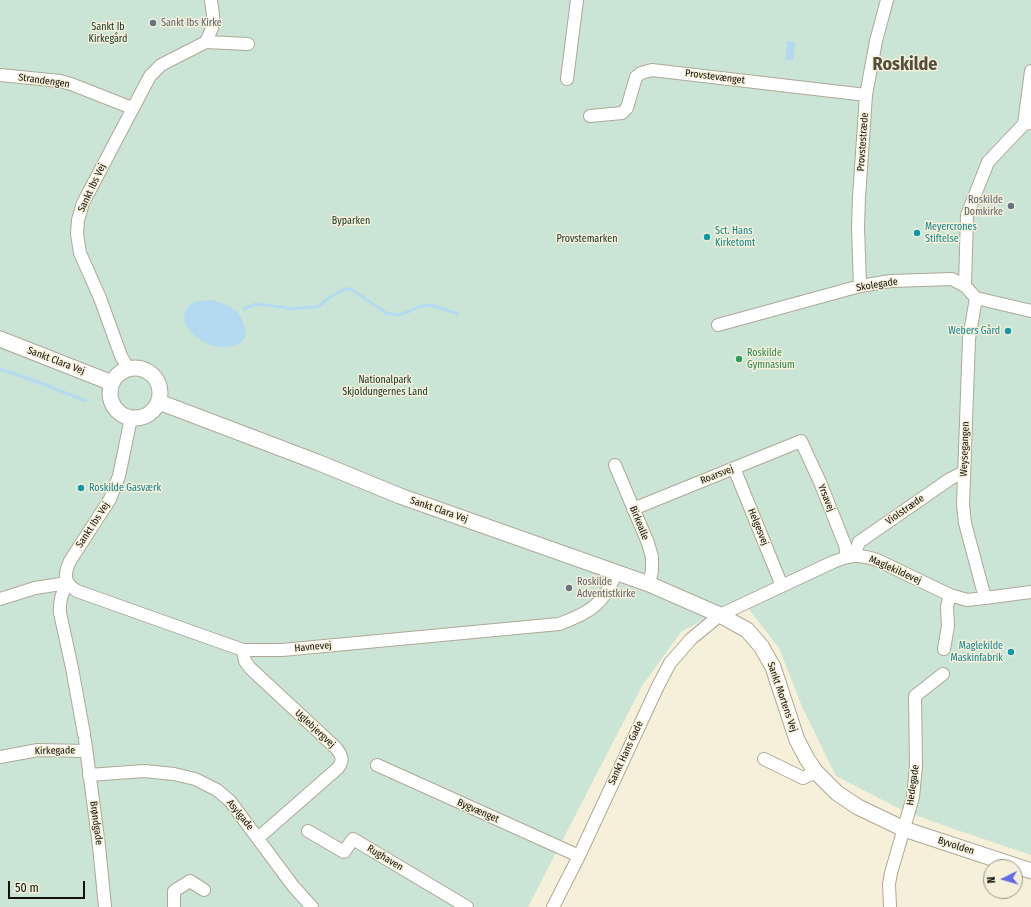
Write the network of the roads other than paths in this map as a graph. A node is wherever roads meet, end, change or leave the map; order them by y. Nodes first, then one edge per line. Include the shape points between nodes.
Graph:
1 (211, 0) edge
2 (577, 0) edge
3 (887, 0) edge
4 (206, 42) junction
5 (248, 44) dead end
6 (1031, 71) edge
7 (0, 75) edge
8 (567, 79) dead end
9 (866, 95) junction
10 (132, 108) junction
11 (590, 116) dead end
12 (1027, 124) edge
13 (860, 286) junction
14 (965, 286) junction
15 (976, 298) junction
16 (1031, 311) edge
17 (718, 325) dead end
18 (0, 339) edge
19 (128, 368) junction
20 (112, 383) junction
21 (159, 402) junction
22 (131, 418) junction
23 (801, 441) joint
24 (615, 465) dead end
25 (734, 468) junction
26 (964, 472) junction
27 (634, 509) junction
28 (851, 556) junction
29 (617, 572) junction
30 (67, 583) junction
31 (648, 584) junction
32 (782, 586) junction
33 (1031, 592) edge
34 (950, 595) junction
35 (985, 598) junction
36 (0, 599) edge
37 (720, 615) junction
38 (944, 649) dead end
39 (244, 650) junction
40 (943, 674) dead end
41 (85, 742) junction
42 (0, 757) edge
43 (764, 759) dead end
44 (377, 765) dead end
45 (816, 772) junction
46 (89, 775) junction
47 (904, 829) junction
48 (308, 831) dead end
49 (258, 838) junction
50 (579, 856) junction
51 (1031, 871) edge
52 (204, 890) dead end
53 (105, 907) edge
54 (174, 907) edge
55 (312, 907) edge
56 (468, 907) edge
57 (553, 907) edge
58 (890, 907) edge

1 - 4 street via 212,28
2 - 8 street
3 - 9 street, Provstestræde
4 - 5 street, Sankt Ibs Vej
4 - 10 street, Sankt Ibs Vej via 161,65 150,76
6 - 12 street
7 - 10 street, Strandengen via 60,81
9 - 11 street, Provstevænget via 652,70 636,77 627,108 622,113
9 - 13 street, Provstestræde via 858,227
10 - 19 street, Sankt Ibs Vej via 83,203 77,234 80,253
12 - 14 street via 988,162 967,215
13 - 14 street, Skolegade via 891,281 952,279
13 - 17 street, Skolegade
14 - 15 street, Skolegade
15 - 16 street
15 - 26 street, Weysegangen via 968,339
18 - 20 main road, Sankt Clara Vej
19 - 20 main road
19 - 21 main road via 143,368 155,376 161,392
20 - 22 main road via 110,398 113,405 123,416
21 - 22 main road via 148,415
21 - 29 main road, Sankt Clara Vej via 400,496
22 - 30 street, Sankt Ibs Vej via 119,476 110,499 66,568
23 - 25 street, Roarsvej
23 - 28 street, Yrsavej
24 - 27 street, Birkealle
25 - 27 street, Roarsvej
25 - 32 street, Helgesvej
26 - 28 street, Violstræde via 859,542
26 - 35 street, Weysegangen via 965,523
27 - 31 street, Birkealle via 652,557 652,571
28 - 32 street
28 - 34 street, Maglekildevej via 877,560
29 - 31 main road, Sankt Clara Vej
29 - 39 street, Havnevej via 611,586 594,607 579,617 559,624 282,650
30 - 36 street via 35,588
30 - 39 street, Havnevej via 77,591
30 - 41 street, Brøndgade via 61,595 60,613
31 - 37 main road, Sankt Clara Vej
32 - 37 street
33 - 35 street, Maglekildevej
34 - 35 street, Maglekildevej via 967,600
34 - 38 street
37 - 45 main road, Sankt Mortens Vej via 747,630 761,646 773,667 797,740
37 - 50 street, Sankt Hans Gade via 691,639 670,663
39 - 49 street, Uglebjergvej via 245,661 250,668 336,748 342,760 338,768
40 - 47 street, Hedegade via 915,696 916,766 913,797
41 - 42 street, Kirkegade
41 - 46 street, Brøndgade
43 - 45 street via 803,778
44 - 50 street, Bygvænget
45 - 47 main road, Sankt Mortens Vej via 837,794
46 - 49 street, Asylgade via 144,771 195,779 217,790 230,801
46 - 53 street, Brøndgade
47 - 51 main road, Byvolden
47 - 58 street, Hedegade via 889,884
48 - 56 street, Rughaven via 344,852 353,839
49 - 55 street, Asylgade via 293,886
50 - 57 street, Sankt Hans Gade
52 - 54 street via 190,881 174,891

